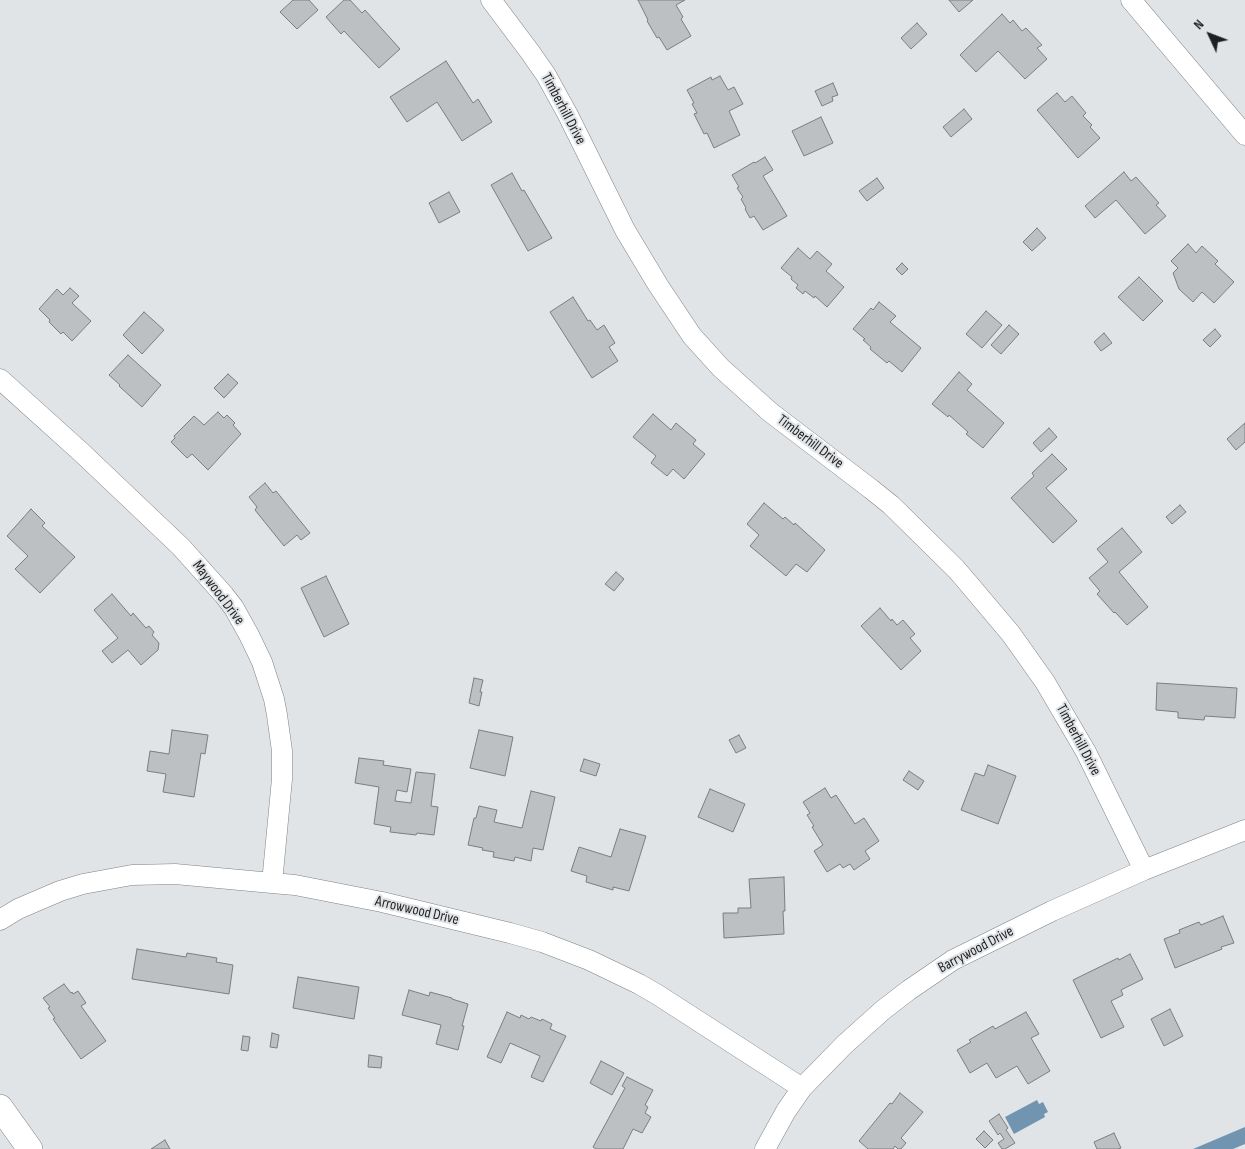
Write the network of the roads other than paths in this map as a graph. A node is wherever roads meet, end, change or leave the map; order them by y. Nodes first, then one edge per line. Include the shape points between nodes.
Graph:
1 (491, 0) edge
2 (1131, 0) edge
3 (1245, 135) edge
4 (0, 380) edge
5 (1245, 830) edge
6 (1144, 870) junction
7 (272, 882) junction
8 (0, 920) edge
9 (802, 1088) junction
10 (0, 1107) edge
11 (30, 1149) edge
12 (764, 1149) edge

1 - 6 street, Timberhill Drive via 546,75 625,230 692,336 721,368 770,412 891,506 968,582 1045,682 1086,752
2 - 3 street
4 - 7 street, Maywood Drive via 181,547 224,595 250,635 274,699 282,751
5 - 6 street, Barrywood Drive
6 - 9 street, Barrywood Drive via 953,960 883,1010
7 - 8 street, Arrowwood Drive via 175,874 109,878 38,900
7 - 9 street, Arrowwood Drive via 391,904 510,932 569,951 652,992
9 - 12 street, Barrywood Drive
10 - 11 street

